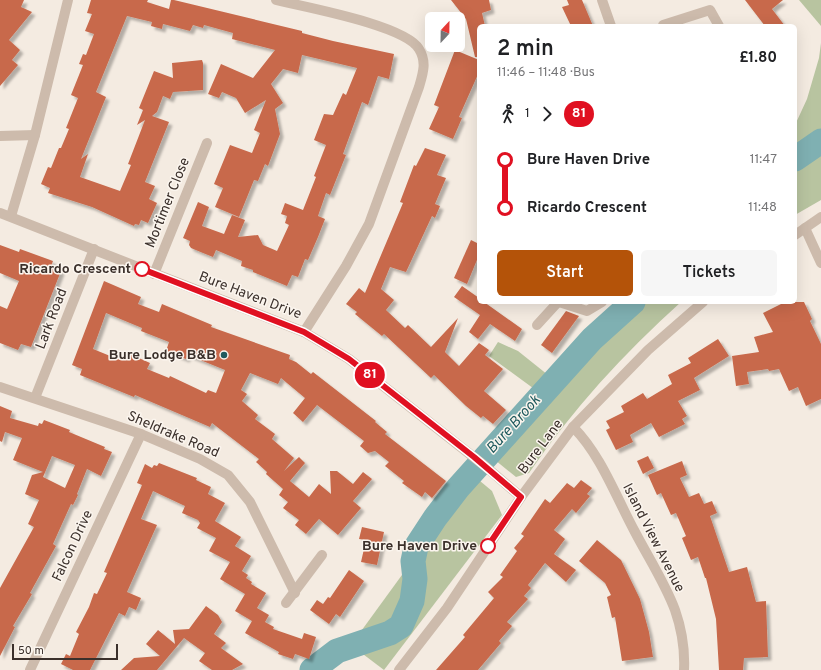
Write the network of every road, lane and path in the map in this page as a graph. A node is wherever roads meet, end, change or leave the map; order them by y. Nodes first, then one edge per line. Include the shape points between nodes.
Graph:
1 (68, 0) edge
2 (276, 0) edge
3 (602, 0) edge
4 (610, 24) edge
5 (666, 24) edge
6 (718, 24) edge
7 (34, 135) junction
8 (0, 136) edge
9 (207, 143) dead end
10 (0, 213) edge
11 (11, 216) junction
12 (821, 217) edge
13 (805, 228) junction
14 (797, 234) edge
15 (94, 249) junction
16 (821, 264) edge
17 (154, 274) junction
18 (556, 304) edge
19 (564, 304) edge
20 (599, 304) edge
21 (701, 304) edge
22 (537, 325) dead end
23 (304, 332) junction
24 (0, 386) edge
25 (35, 398) junction
26 (573, 427) junction
27 (141, 434) junction
28 (521, 497) junction
29 (322, 555) dead end
30 (295, 593) junction
31 (286, 604) dead end
32 (30, 670) edge
33 (399, 670) edge
34 (684, 670) edge

1 - 7 street
2 - 23 street via 385,28 404,36 419,48 425,66 369,224
3 - 4 street
5 - 6 street via 710,10
7 - 8 street
7 - 11 street
9 - 17 street, Mortimer Close
10 - 11 street, Bure Haven Drive
11 - 15 street, Bure Haven Drive
12 - 13 street
13 - 14 street
13 - 16 street
15 - 17 street, Bure Haven Drive
15 - 25 street, Lark Road
17 - 23 street, Bure Haven Drive
18 - 22 street
19 - 20 street via 587,311
21 - 26 street, Bure Lane via 648,350
23 - 28 street, Bure Haven Drive via 349,359
24 - 25 street, Sheldrake Road
25 - 27 street, Sheldrake Road
26 - 28 street, Bure Lane
26 - 34 street, Island View Avenue via 585,439 604,473 674,610 682,634
27 - 30 street, Sheldrake Road via 200,459 228,475 250,502
27 - 32 street, Falcon Drive
28 - 33 street, Bure Lane via 446,608
29 - 30 street
30 - 31 street

